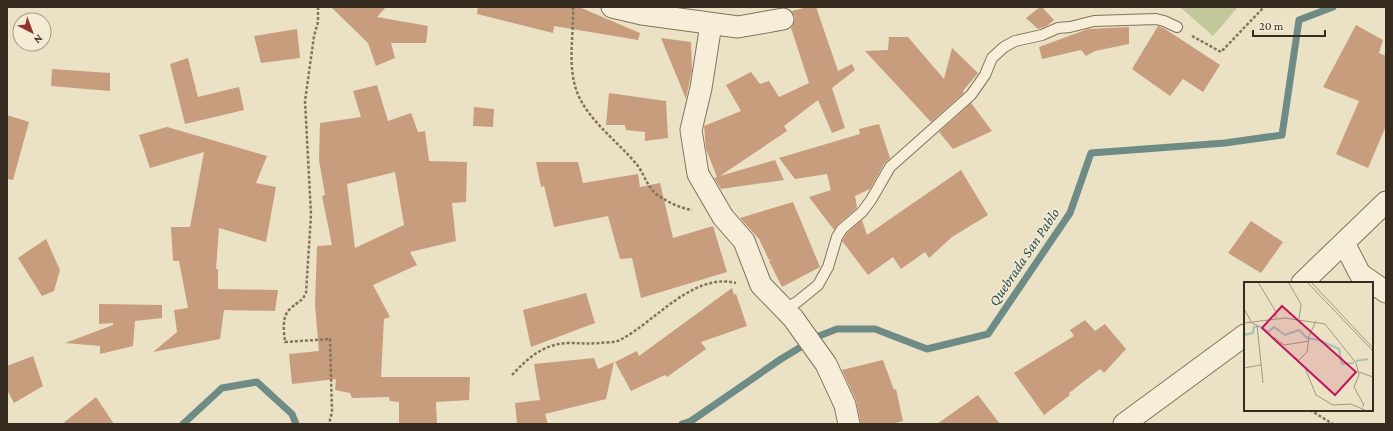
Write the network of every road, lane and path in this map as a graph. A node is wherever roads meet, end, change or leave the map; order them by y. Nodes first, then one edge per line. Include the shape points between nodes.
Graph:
1 (318, 7) edge
2 (573, 7) edge
3 (612, 7) edge
4 (1264, 7) edge
5 (783, 19) dead end
6 (711, 24) junction
7 (1177, 27) joint
8 (1386, 202) edge
9 (693, 210) dead end
10 (1344, 244) junction
11 (1303, 282) edge
12 (1372, 282) edge
13 (1373, 283) edge
14 (740, 285) dead end
15 (1386, 292) edge
16 (784, 309) junction
17 (1244, 336) edge
18 (512, 375) dead end
19 (1312, 411) edge
20 (329, 424) edge
21 (849, 424) edge
22 (1124, 424) edge
23 (1333, 424) edge

1 - 20 path via 318,22 305,101 311,215 306,293 302,301 286,314 284,325 285,342 330,339 332,412
2 - 9 path via 572,67 577,92 613,142 639,168 650,188 672,203
3 - 6 street
4 - 7 path via 1221,52
5 - 6 street via 738,27
6 - 16 street via 701,88 691,130 698,174 723,217 744,241 761,285
7 - 16 lane via 1156,19 1094,21 1070,28 1058,28 1042,35 1015,41 1004,47 992,58 985,75 971,95 890,167 862,212 842,229 837,237 828,267 818,285
8 - 10 street
10 - 11 street
10 - 12 street via 1360,274
13 - 15 street
14 - 18 path via 728,281 717,282 690,291 617,342 549,346 530,356
16 - 21 street via 826,364 845,405
17 - 22 street
19 - 23 path

